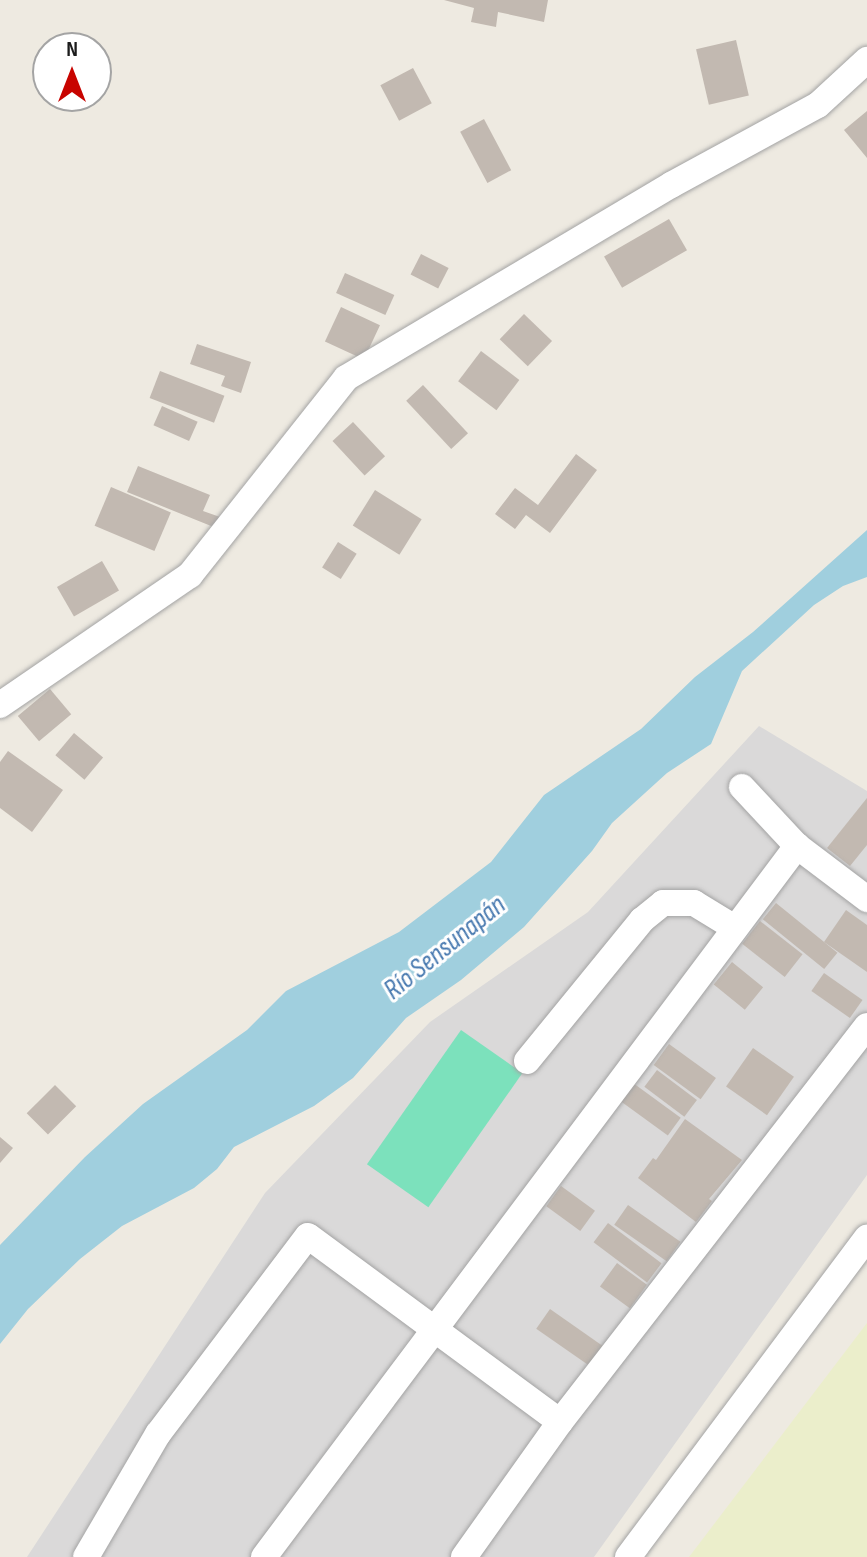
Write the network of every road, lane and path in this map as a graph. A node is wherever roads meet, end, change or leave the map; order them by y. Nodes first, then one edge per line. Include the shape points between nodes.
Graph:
1 (867, 60) edge
2 (0, 705) edge
3 (742, 787) dead end
4 (797, 846) junction
5 (867, 899) edge
6 (735, 928) junction
7 (867, 1026) edge
8 (527, 1061) dead end
9 (867, 1237) edge
10 (432, 1328) junction
11 (560, 1422) junction
12 (86, 1557) edge
13 (264, 1557) edge
14 (464, 1557) edge
15 (628, 1557) edge

1 - 2 street via 818,105 657,192 346,378 190,575
3 - 4 street
4 - 5 street
4 - 6 street
6 - 8 street via 694,903 663,903 642,920
6 - 10 street
7 - 11 street
9 - 15 street
10 - 11 street
10 - 12 street via 308,1236 158,1434
10 - 13 street
11 - 14 street

